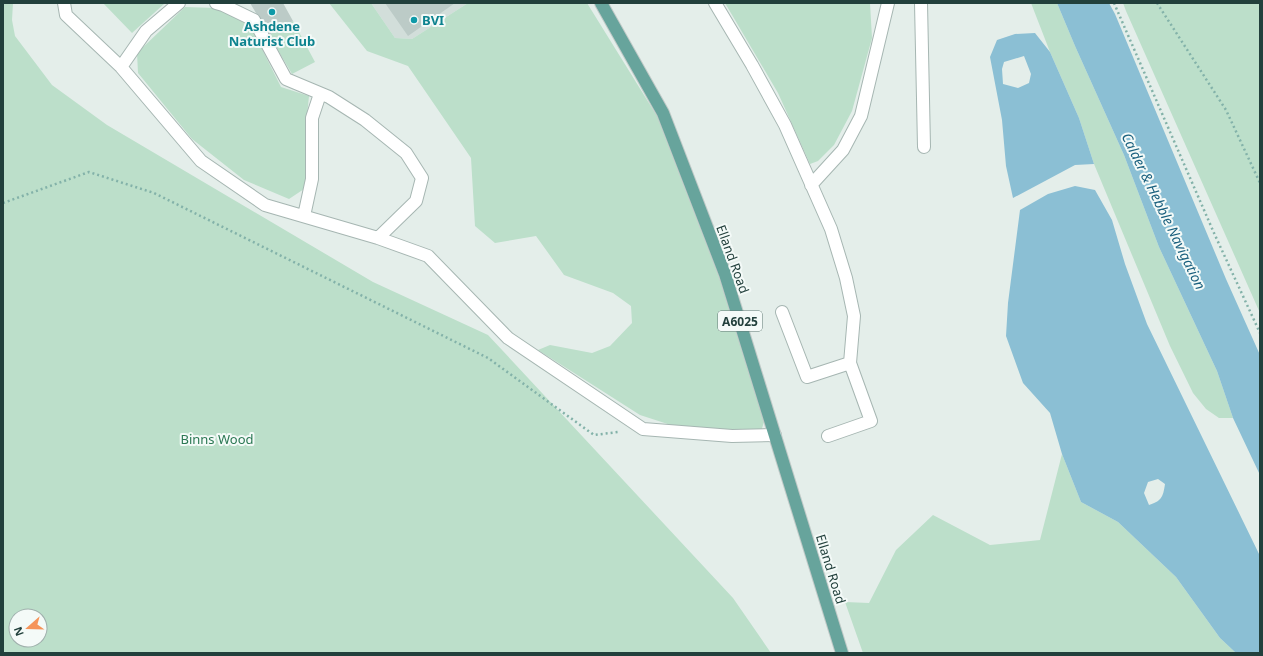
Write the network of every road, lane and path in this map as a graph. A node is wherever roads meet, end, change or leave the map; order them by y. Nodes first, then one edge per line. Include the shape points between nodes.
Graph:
1 (64, 3) edge
2 (179, 3) edge
3 (216, 3) edge
4 (601, 3) edge
5 (715, 3) edge
6 (888, 3) edge
7 (921, 3) edge
8 (1114, 3) edge
9 (1157, 3) edge
10 (121, 67) junction
11 (320, 94) junction
12 (924, 147) dead end
13 (1260, 183) edge
14 (811, 185) junction
15 (3, 203) edge
16 (304, 216) junction
17 (378, 238) junction
18 (782, 312) dead end
19 (1260, 333) edge
20 (850, 363) junction
21 (643, 429) junction
22 (775, 435) junction
23 (828, 436) dead end
24 (842, 653) edge

1 - 10 street via 66,15
2 - 10 street via 146,32
3 - 11 street via 254,20 286,79
4 - 22 main road, Elland Road / A6025 via 663,113 725,274
5 - 14 street via 785,125
6 - 14 street via 861,116 843,150
7 - 12 street
8 - 19 path
9 - 13 path via 1226,110
10 - 16 street via 201,161 265,205
11 - 16 street via 312,118 312,179
11 - 17 street via 365,120 406,153 422,178 416,202
14 - 20 street via 831,229 846,278 854,316
15 - 21 path via 89,172 154,193 488,358 594,435
16 - 17 street
17 - 21 street via 428,256 508,338
18 - 20 street via 807,377
20 - 23 street via 871,421
21 - 22 street via 732,436
22 - 24 main road, Elland Road / A6025

